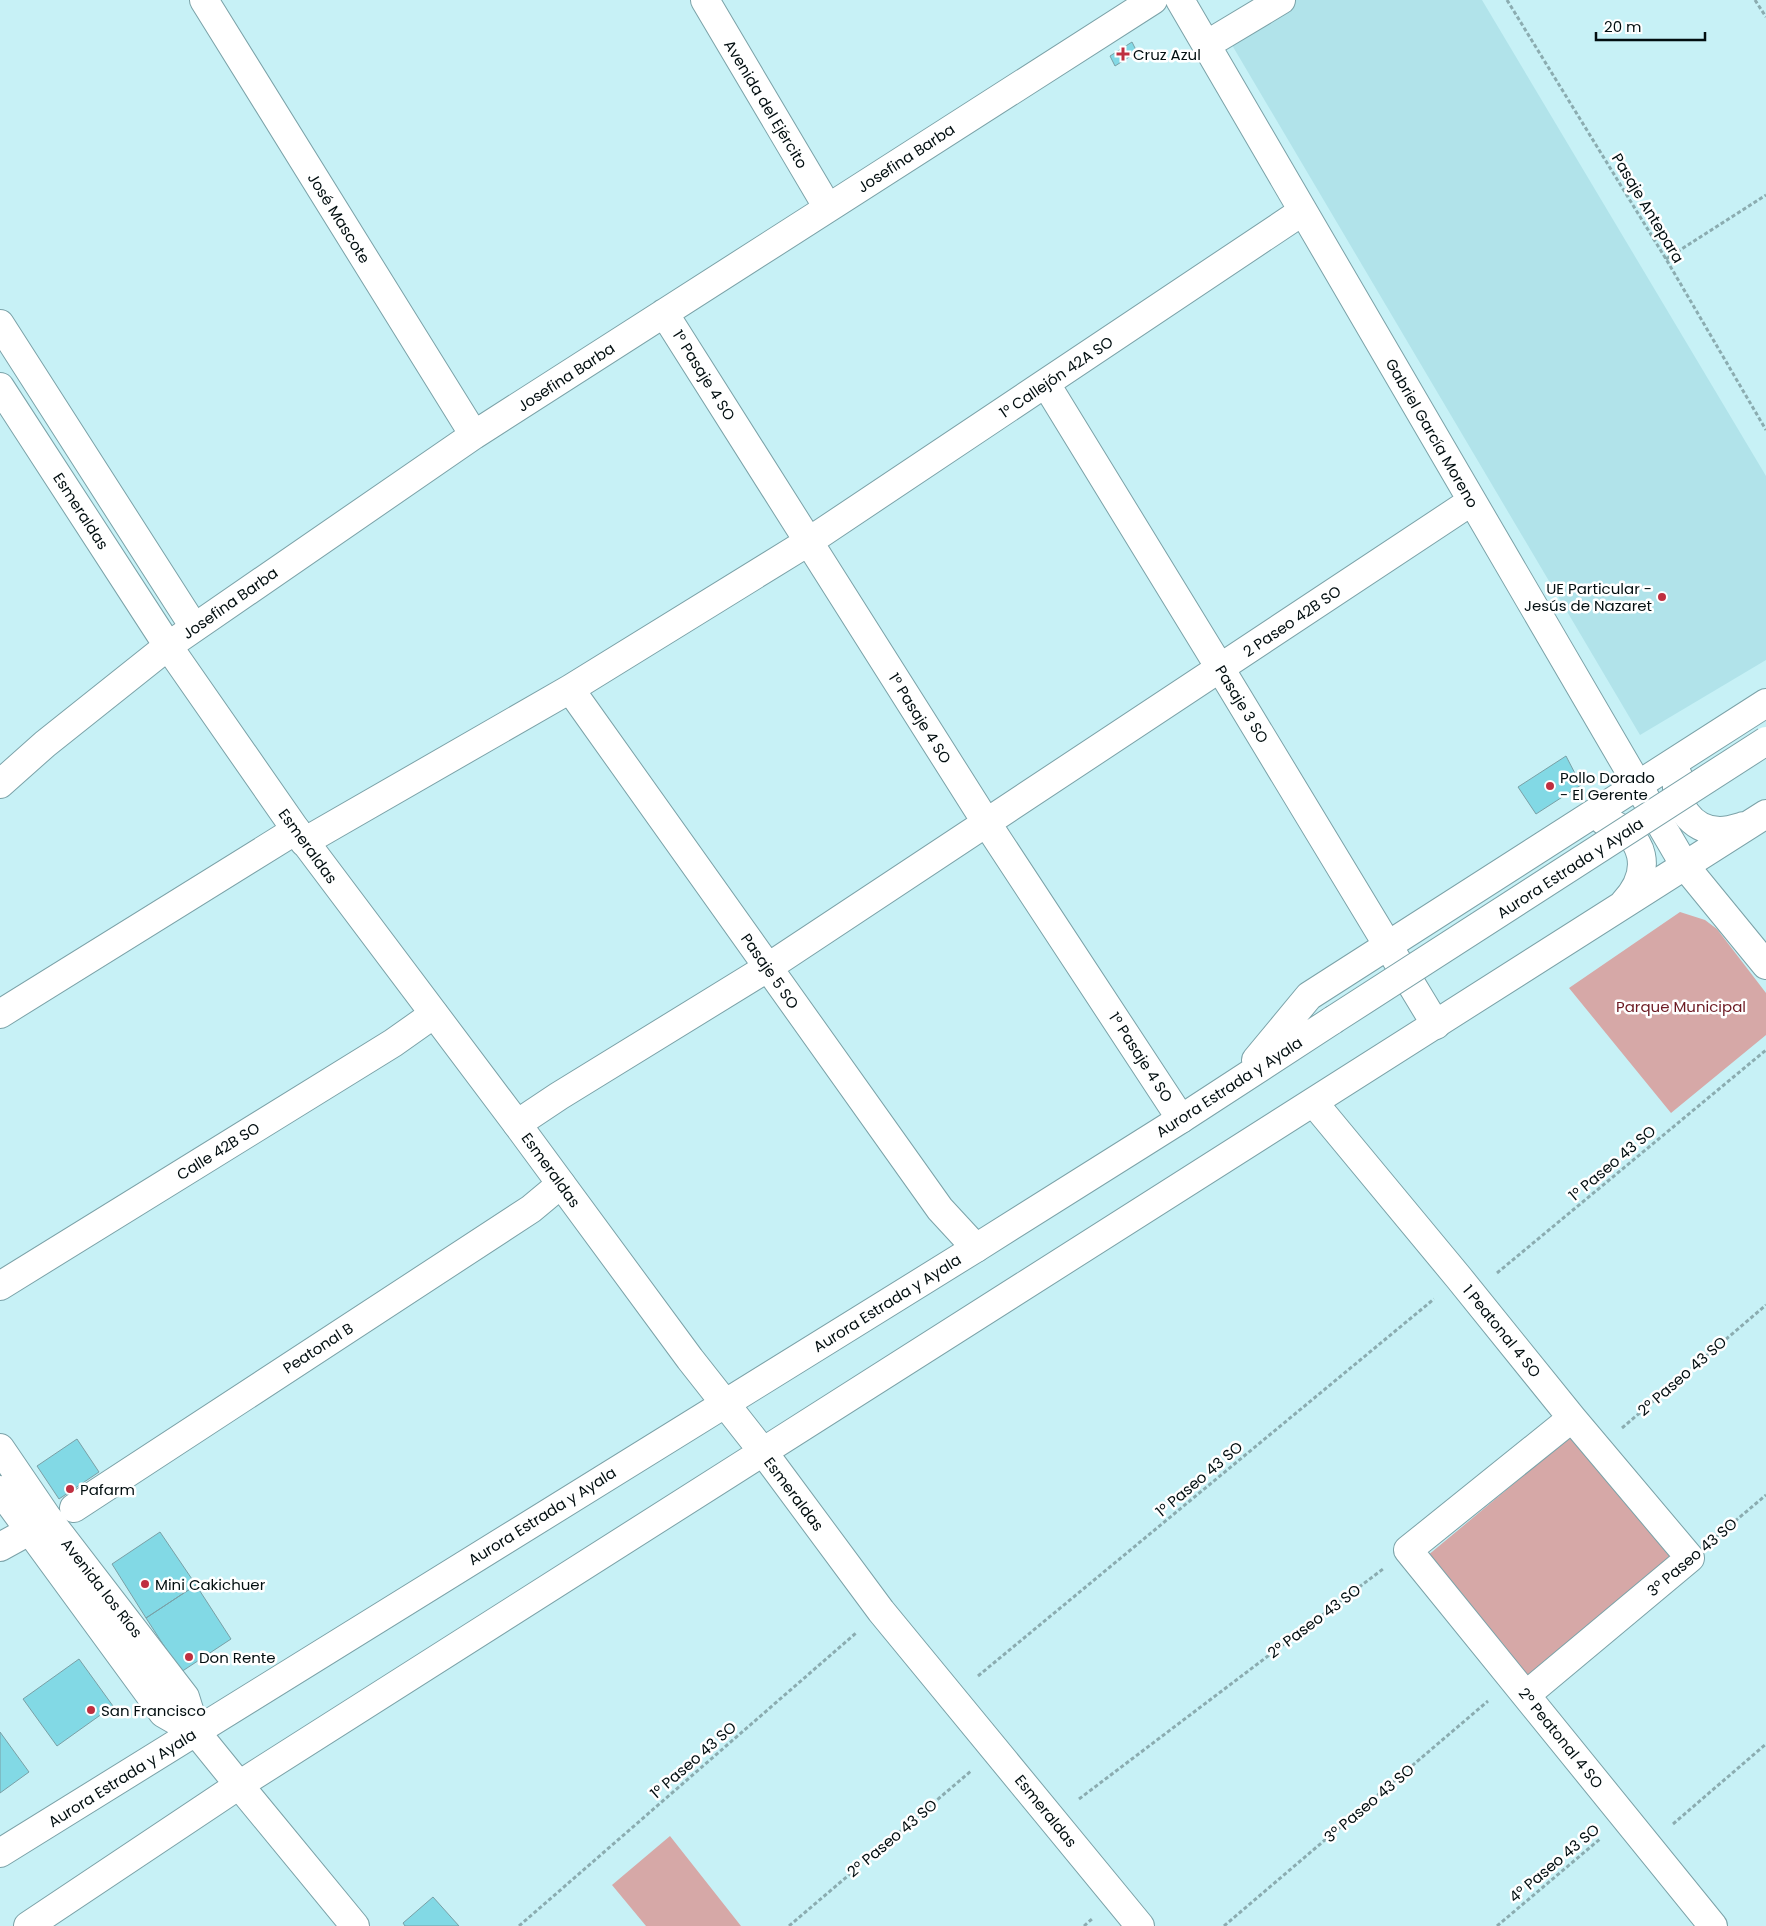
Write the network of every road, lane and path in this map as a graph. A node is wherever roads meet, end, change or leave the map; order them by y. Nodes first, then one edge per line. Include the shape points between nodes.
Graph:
1 (204, 0) edge
2 (705, 0) edge
3 (1153, 0) edge
4 (1180, 0) edge
5 (1281, 0) edge
6 (1507, 0) edge
7 (1755, 0) edge
8 (1766, 17) edge
9 (1206, 45) junction
10 (1766, 195) edge
11 (828, 208) junction
12 (1303, 211) junction
13 (1666, 259) junction
14 (664, 313) junction
15 (0, 324) edge
16 (1046, 384) junction
17 (0, 387) edge
18 (1766, 430) edge
19 (474, 436) junction
20 (1472, 500) junction
21 (808, 542) junction
22 (194, 628) junction
23 (168, 646) junction
24 (1220, 668) junction
25 (570, 689) junction
26 (1766, 703) edge
27 (1766, 741) edge
28 (1696, 748) junction
29 (0, 784) edge
30 (1638, 785) junction
31 (1757, 820) edge
32 (986, 822) junction
33 (1570, 828) junction
34 (300, 836) junction
35 (1685, 866) junction
36 (1621, 906) junction
37 (1388, 946) junction
38 (1766, 965) edge
39 (767, 968) junction
40 (0, 1014) edge
41 (434, 1014) junction
42 (1436, 1025) junction
43 (1766, 1050) edge
44 (1239, 1082) junction
45 (1314, 1102) junction
46 (1181, 1119) junction
47 (517, 1124) junction
48 (561, 1184) junction
49 (976, 1248) junction
50 (0, 1286) edge
51 (1466, 1286) junction
52 (1766, 1304) edge
53 (725, 1403) junction
54 (1572, 1418) junction
55 (0, 1448) edge
56 (1598, 1448) junction
57 (764, 1453) junction
58 (0, 1490) edge
59 (1766, 1496) edge
60 (74, 1508) dead end
61 (39, 1525) junction
62 (0, 1548) edge
63 (1408, 1550) junction
64 (1690, 1558) junction
65 (882, 1611) junction
66 (1520, 1687) junction
67 (952, 1697) junction
68 (196, 1732) junction
69 (1766, 1744) edge
70 (996, 1750) junction
71 (239, 1785) junction
72 (1626, 1818) junction
73 (1052, 1820) junction
74 (1647, 1845) junction
75 (0, 1853) edge
76 (28, 1926) edge
77 (355, 1926) edge
78 (519, 1926) edge
79 (789, 1926) edge
80 (1140, 1926) edge
81 (1224, 1926) edge
82 (1498, 1926) edge
83 (1713, 1926) edge

1 - 19 street, José Mascote
2 - 11 street, Avenida del Ejército
3 - 11 street, Josefina Barba
4 - 9 street, Gabriel García Moreno
5 - 9 street
6 - 13 path, Pasaje Antepara
7 - 8 path
9 - 12 street, Gabriel García Moreno
10 - 13 path
11 - 14 street, Josefina Barba
12 - 16 street, 1° Callejón 42A SO
12 - 20 street, Gabriel García Moreno
13 - 18 path, Pasaje Antepara
14 - 19 street, Josefina Barba
14 - 21 street, 1º Pasaje 4 SO
15 - 22 street
16 - 21 street, 1° Callejón 42A SO
16 - 24 street, Pasaje 3 SO
17 - 23 street, Esmeraldas
19 - 22 street, Josefina Barba
20 - 24 street, 2 Paseo 42B SO
20 - 30 street, Gabriel García Moreno
21 - 25 street, 1° Callejón 42A SO
21 - 32 street, 1º Pasaje 4 SO
22 - 23 street, Josefina Barba
23 - 29 street, Josefina Barba
23 - 34 street, Esmeraldas
24 - 32 street, 2 Paseo 42B SO
24 - 37 street, Pasaje 3 SO
25 - 34 street, 1° Callejón 42A SO
25 - 39 street, Pasaje 5 SO
26 - 28 street
27 - 44 street, Aurora Estrada y Ayala, bridge
28 - 30 street
28 - 31 street via 1686,757 1676,784 1684,811 1694,822 1720,831
30 - 33 street
30 - 35 street, Gabriel García Moreno
31 - 35 street
32 - 39 street, 2 Paseo 42B SO
32 - 46 street, 1º Pasaje 4 SO
33 - 36 street via 1602,821 1618,825 1630,834 1643,863 1641,878 1634,892
33 - 37 street
34 - 40 street, 1° Callejón 42A SO
34 - 41 street, Esmeraldas
35 - 36 street
35 - 38 street, Gabriel García Moreno
36 - 42 street
37 - 42 street, Pasaje 3 SO
37 - 44 street via 1309,996
39 - 47 street, 2 Paseo 42B SO
39 - 49 street, Pasaje 5 SO via 940,1209
41 - 47 street, Esmeraldas
41 - 50 street, Calle 42B SO
42 - 45 street
43 - 51 path, 1º Paseo 43 SO
44 - 46 street, Aurora Estrada y Ayala
45 - 51 street, 1 Peatonal 4 SO
45 - 57 street
46 - 49 street, Aurora Estrada y Ayala
47 - 48 street, Esmeraldas
48 - 53 street, Esmeraldas
48 - 60 street, Peatonal B via 531,1209
49 - 53 street, Aurora Estrada y Ayala
51 - 54 street, 1 Peatonal 4 SO
51 - 67 path, 1º Paseo 43 SO
52 - 56 path, 2º Paseo 43 SO
53 - 57 street, Esmeraldas
53 - 68 street, Aurora Estrada y Ayala
54 - 56 street, 1 Peatonal 4 SO
54 - 63 street
55 - 61 street, Avenida los Ríos
56 - 64 street, 1 Peatonal 4 SO
57 - 65 street, Esmeraldas
57 - 71 street
58 - 61 street, Avenida los Ríos
59 - 64 path, 3º Paseo 43 SO
61 - 62 street
61 - 68 street, Avenida los Ríos via 185,1697
63 - 66 street, 2º Peatonal 4 SO
63 - 73 path, 2º Paseo 43 SO
64 - 66 street, 3º Paseo 43 SO
65 - 67 street, Esmeraldas
65 - 78 path, 1º Paseo 43 SO
66 - 72 street, 2º Peatonal 4 SO
66 - 81 path, 3º Paseo 43 SO
67 - 70 street, Esmeraldas
68 - 71 street, Avenida los Ríos
68 - 75 street, Aurora Estrada y Ayala
69 - 74 path
70 - 73 street, Esmeraldas
70 - 79 path, 2º Paseo 43 SO
71 - 76 street
71 - 77 street, Avenida los Ríos
72 - 74 street, 2º Peatonal 4 SO
72 - 82 path, 4º Paseo 43 SO
73 - 80 street, Esmeraldas
74 - 83 street, 2º Peatonal 4 SO

